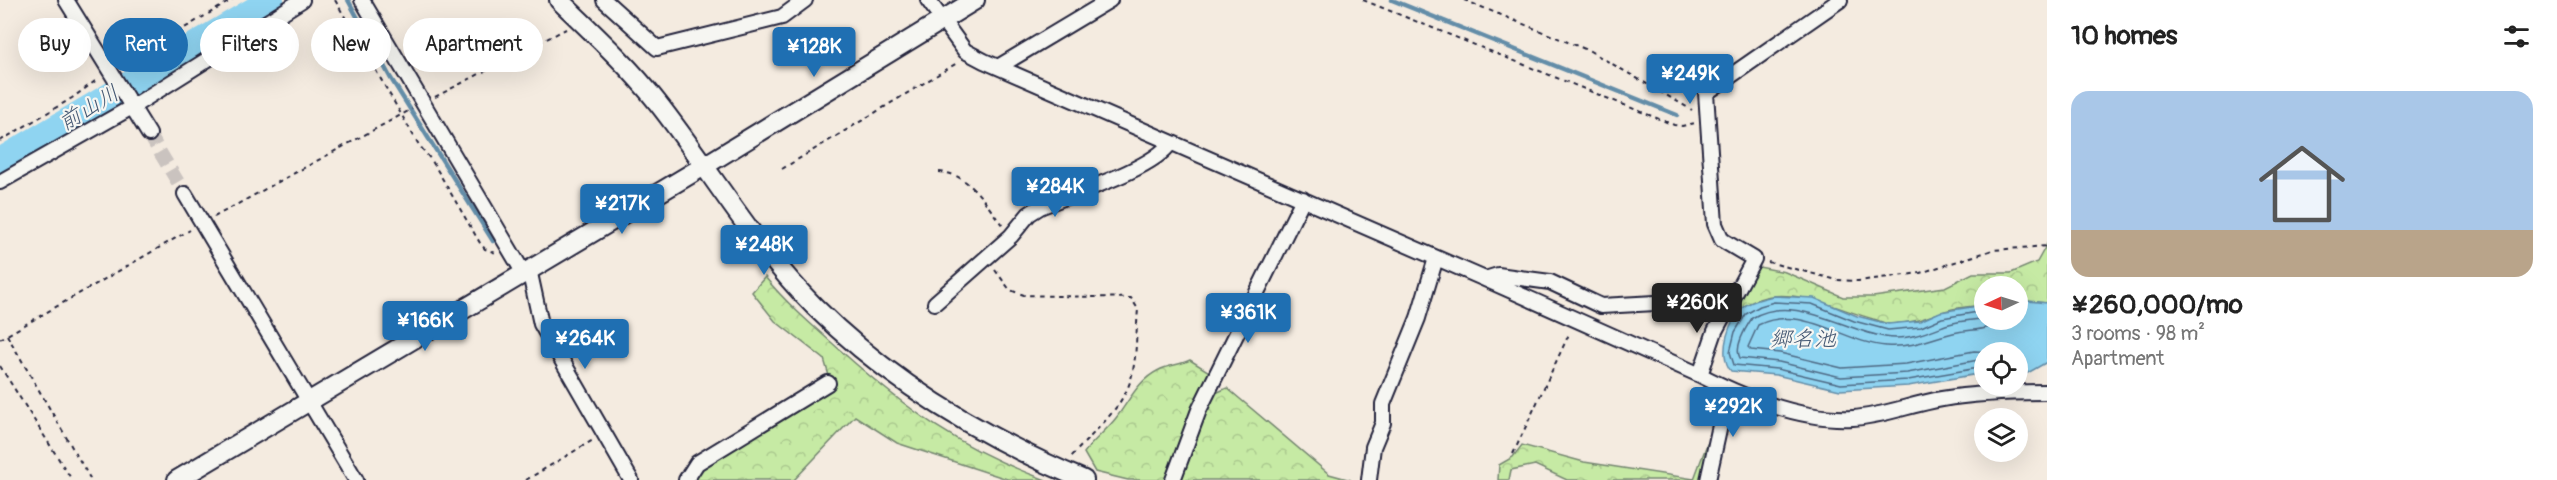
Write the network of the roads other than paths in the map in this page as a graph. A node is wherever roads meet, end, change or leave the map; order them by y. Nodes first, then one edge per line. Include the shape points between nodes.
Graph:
1 (66, 0) edge
2 (302, 0) edge
3 (362, 0) edge
4 (559, 0) edge
5 (604, 0) edge
6 (805, 0) edge
7 (928, 0) edge
8 (975, 0) edge
9 (1110, 0) edge
10 (1840, 0) edge
11 (942, 20) junction
12 (998, 67) junction
13 (130, 104) junction
14 (149, 134) tunnel mouth
15 (1170, 143) junction
16 (704, 166) junction
17 (0, 183) edge
18 (185, 194) tunnel mouth
19 (1303, 199) junction
20 (1436, 258) junction
21 (526, 270) junction
22 (1485, 279) junction
23 (1674, 302) dead end
24 (935, 303) dead end
25 (1700, 375) junction
26 (828, 383) dead end
27 (1728, 389) junction
28 (2047, 392) edge
29 (309, 401) junction
30 (177, 480) edge
31 (356, 480) edge
32 (631, 480) edge
33 (686, 480) edge
34 (1084, 480) edge
35 (1173, 480) edge
36 (1369, 480) edge
37 (1708, 480) edge

1 - 13 street
2 - 13 street
3 - 21 street via 513,255
4 - 16 street via 656,100
5 - 6 street via 657,48 782,16
7 - 11 street
8 - 11 street
9 - 12 street
10 - 25 street via 1706,93 1718,233 1722,240 1754,259 1715,331
11 - 12 street via 965,51
11 - 16 street
12 - 15 street
13 - 14 street
13 - 17 street
15 - 19 street
15 - 24 street via 1146,164 1029,214
16 - 21 street
16 - 34 street via 770,255 814,306 862,351 963,423
18 - 29 street
19 - 20 street
19 - 35 street via 1199,410
20 - 22 street
20 - 36 street via 1418,318 1383,404 1383,423 1373,447
21 - 29 street
21 - 32 street via 541,324
22 - 23 street via 1498,275 1550,282 1601,306
22 - 25 street
25 - 27 street
26 - 33 street via 697,462
27 - 28 street via 1793,410 1839,418 1876,416 1943,399
27 - 37 street
29 - 30 street
29 - 31 street

